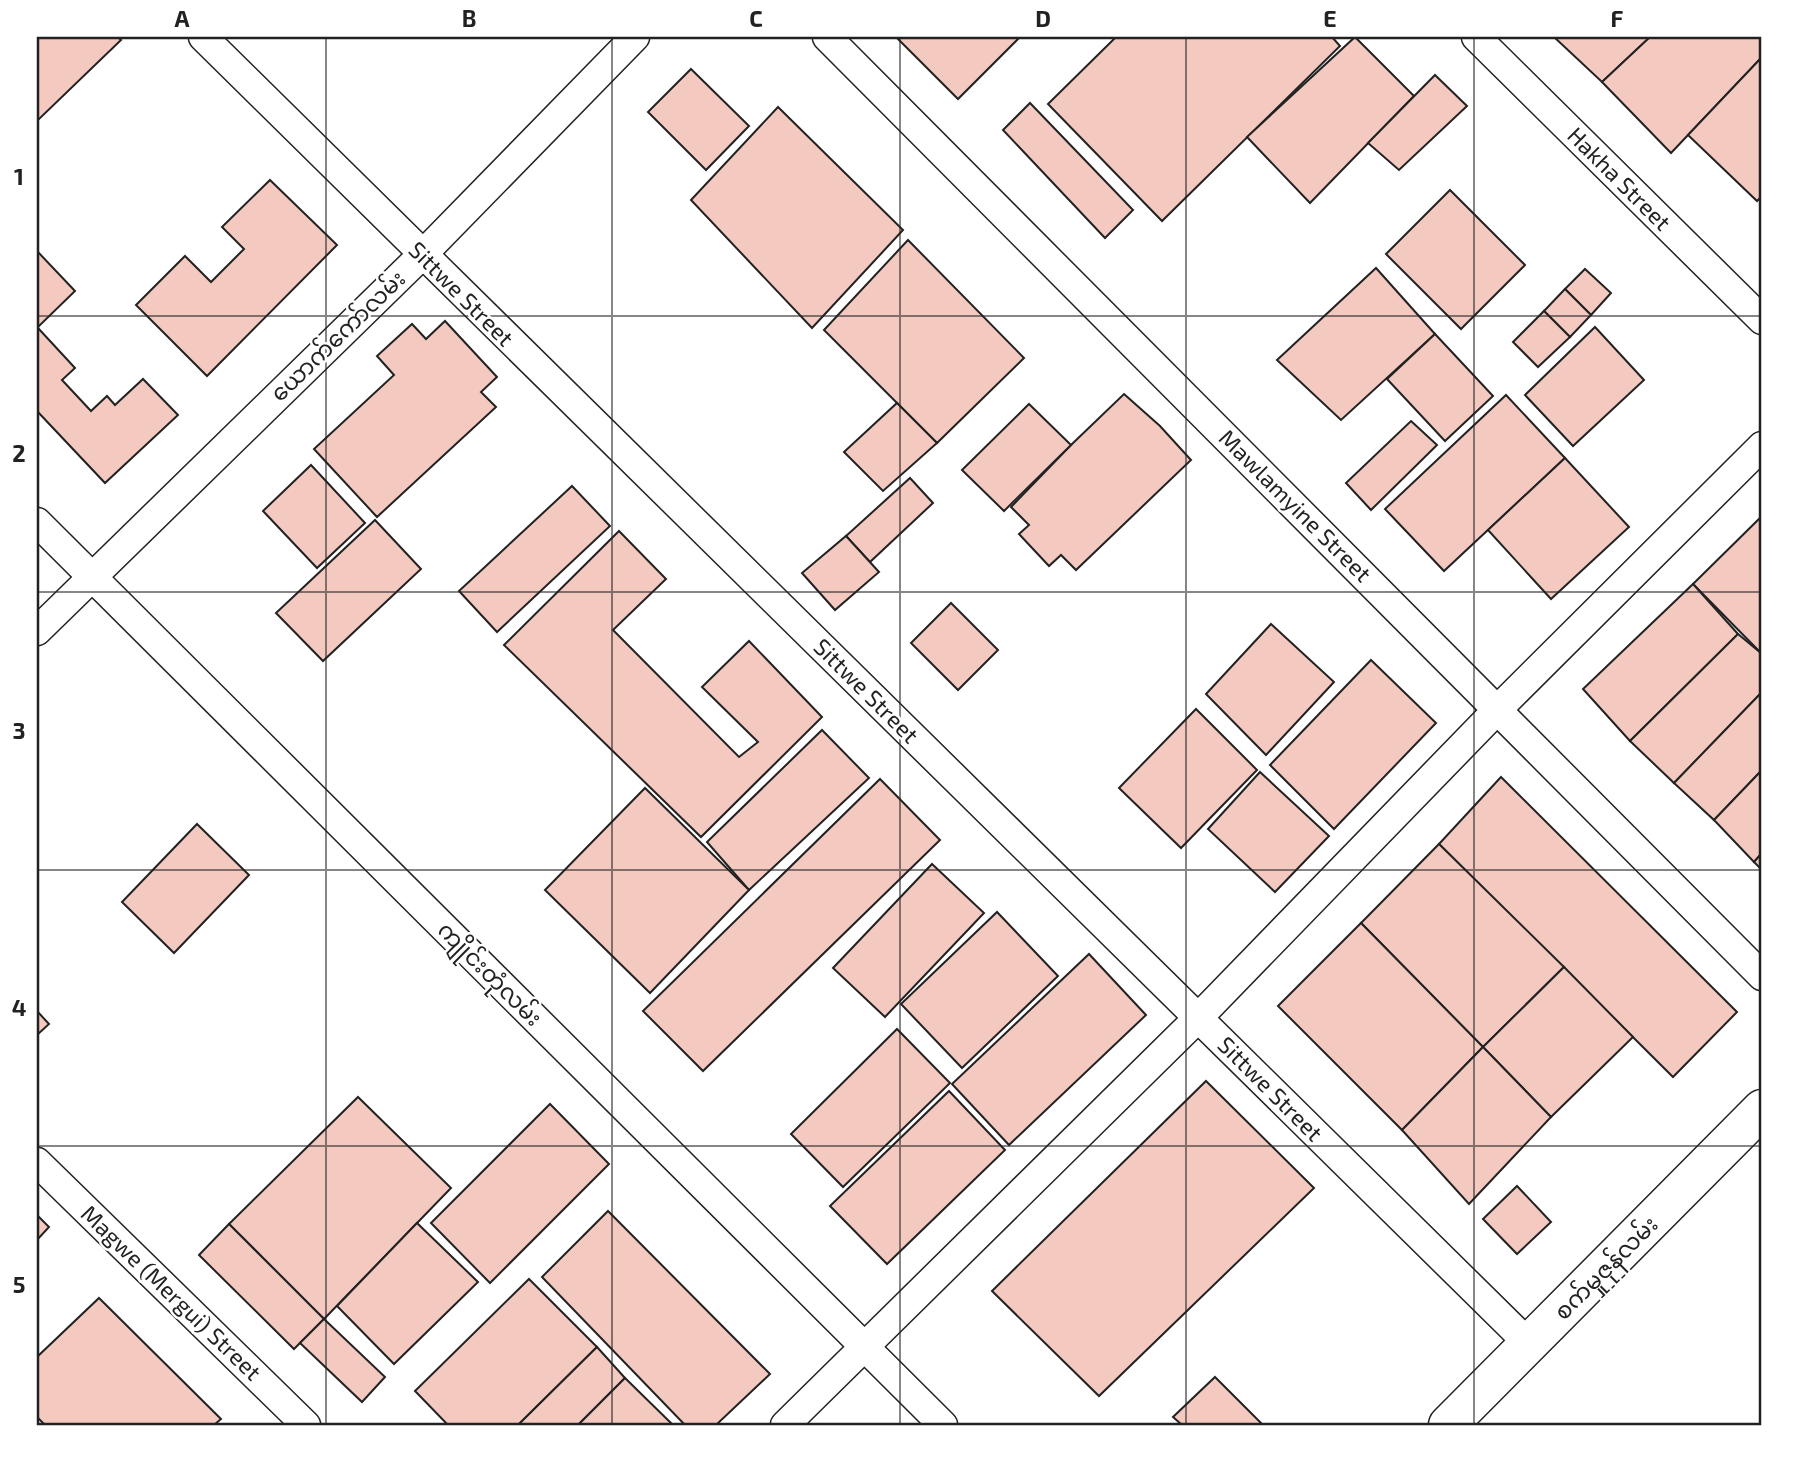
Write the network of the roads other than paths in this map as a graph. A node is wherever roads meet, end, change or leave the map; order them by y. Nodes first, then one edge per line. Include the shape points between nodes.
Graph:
1 (202, 37) edge
2 (635, 37) edge
3 (827, 37) edge
4 (1476, 37) edge
5 (422, 254) junction
6 (1762, 320) edge
7 (1762, 446) edge
8 (37, 522) edge
9 (91, 577) junction
10 (37, 631) edge
11 (1498, 709) junction
12 (1762, 976) edge
13 (1198, 1018) junction
14 (1762, 1109) edge
15 (37, 1161) edge
16 (1530, 1345) junction
17 (863, 1346) junction
18 (306, 1425) edge
19 (785, 1425) edge
20 (943, 1425) edge
21 (1448, 1425) edge

1 - 5 street, Sittwe Street
2 - 5 street, ယောက်ကော်လမ်း
3 - 11 street, Mawlamyine Street
4 - 6 street, Hakha Street
5 - 9 street, ယောက်ကော်လမ်း
5 - 13 street, Sittwe Street
7 - 11 street
8 - 9 street, ကျိုင်းတုံလမ်း
9 - 10 street, ယောက်ကော်လမ်း
9 - 17 street, ကျိုင်းတုံလမ်း
11 - 12 street, Mawlamyine Street
11 - 13 street
13 - 16 street, Sittwe Street
13 - 17 street
14 - 16 street, စက်မှုဇုန်လမ်း
15 - 18 street, Magwe (Mergui) Street
16 - 21 street, စက်မှုဇုန်လမ်း
17 - 19 street
17 - 20 street, ကျိုင်းတုံလမ်း

